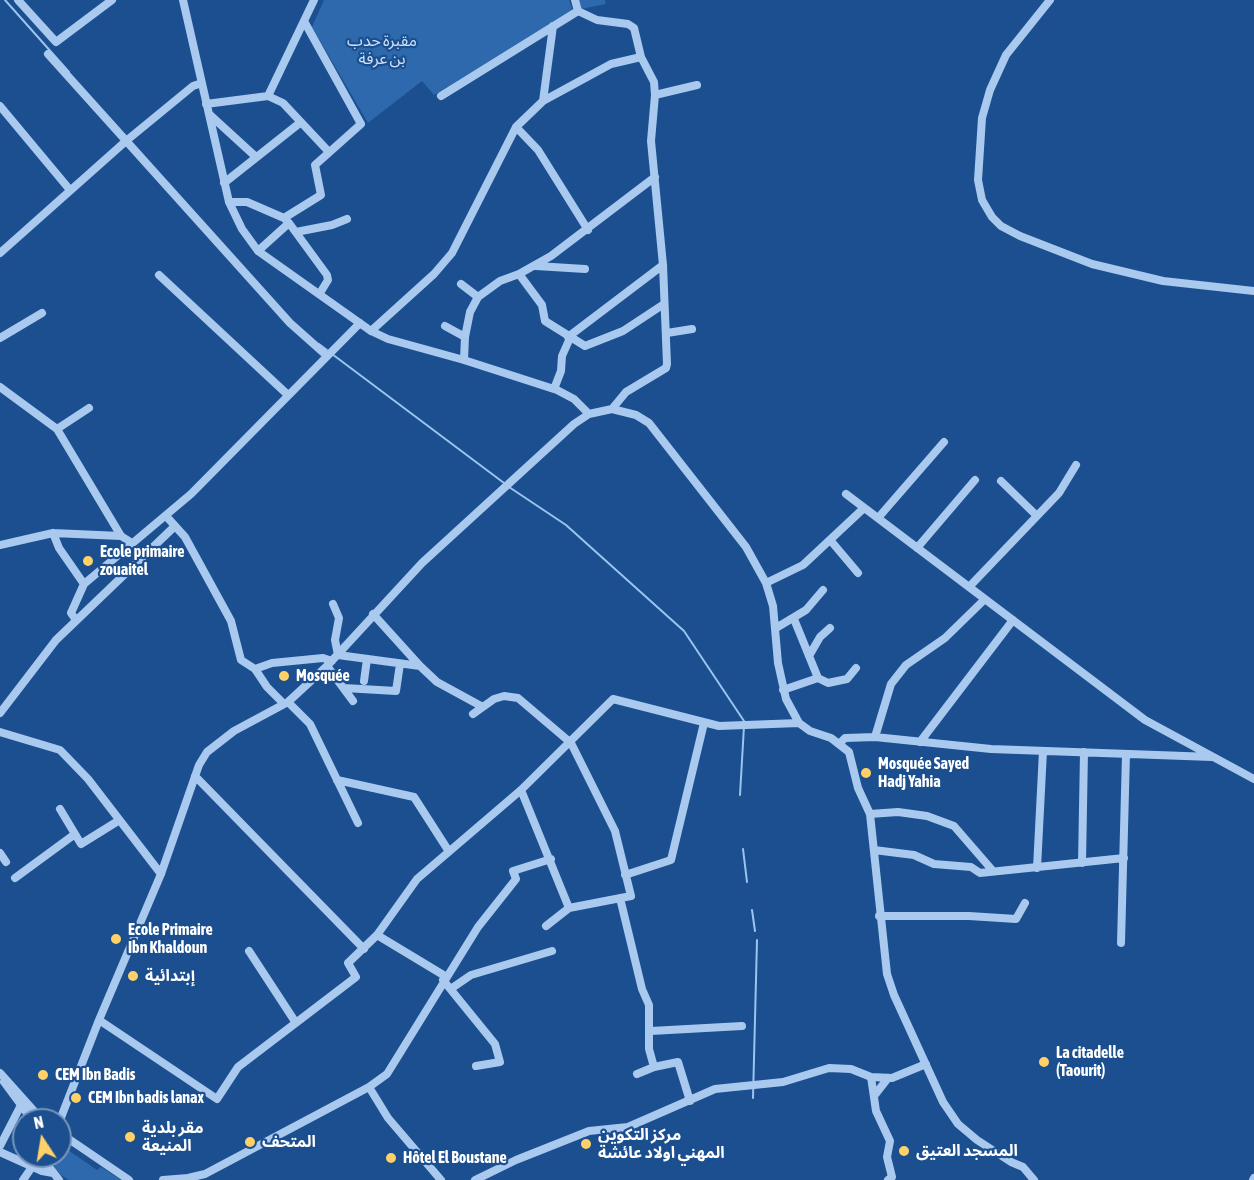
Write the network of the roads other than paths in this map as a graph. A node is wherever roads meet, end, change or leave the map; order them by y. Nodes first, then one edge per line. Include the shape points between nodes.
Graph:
1 (18, 0) edge
2 (112, 0) edge
3 (183, 0) edge
4 (314, 0) edge
5 (575, 0) edge
6 (1050, 0) edge
7 (578, 11) junction
8 (304, 21) junction
9 (553, 26) junction
10 (48, 54) dead end
11 (642, 57) junction
12 (202, 83) junction
13 (697, 85) dead end
14 (655, 95) junction
15 (268, 96) junction
16 (441, 96) dead end
17 (543, 101) junction
18 (206, 104) junction
19 (0, 106) edge
20 (208, 114) junction
21 (301, 122) junction
22 (516, 127) junction
23 (126, 141) junction
24 (329, 152) junction
25 (256, 158) junction
26 (655, 177) junction
27 (224, 183) junction
28 (70, 190) junction
29 (229, 202) junction
30 (346, 219) dead end
31 (286, 220) junction
32 (588, 230) junction
33 (296, 232) junction
34 (258, 251) junction
35 (0, 253) edge
36 (663, 265) junction
37 (536, 266) junction
38 (585, 269) dead end
39 (519, 274) junction
40 (159, 275) dead end
41 (460, 284) dead end
42 (1254, 291) edge
43 (320, 294) junction
44 (478, 297) junction
45 (664, 304) junction
46 (42, 313) dead end
47 (360, 323) junction
48 (445, 326) dead end
49 (371, 330) junction
50 (692, 330) dead end
51 (667, 333) junction
52 (465, 337) junction
53 (0, 338) edge
54 (569, 338) junction
55 (326, 355) junction
56 (464, 360) junction
57 (0, 387) edge
58 (554, 389) junction
59 (288, 395) junction
60 (89, 408) dead end
61 (612, 409) junction
62 (589, 414) junction
63 (57, 429) junction
64 (944, 442) dead end
65 (1076, 465) dead end
66 (975, 480) dead end
67 (1001, 481) dead end
68 (846, 494) dead end
69 (864, 508) junction
70 (166, 516) junction
71 (1037, 516) junction
72 (878, 518) junction
73 (175, 526) junction
74 (53, 532) junction
75 (121, 536) junction
76 (831, 541) junction
77 (132, 543) junction
78 (0, 545) edge
79 (917, 548) junction
80 (858, 573) dead end
81 (766, 583) junction
82 (84, 584) junction
83 (969, 587) junction
84 (823, 590) dead end
85 (985, 599) junction
86 (333, 604) dead end
87 (373, 614) junction
88 (794, 619) junction
89 (76, 620) junction
90 (1013, 620) junction
91 (777, 628) junction
92 (830, 628) dead end
93 (809, 656) junction
94 (367, 659) junction
95 (332, 661) junction
96 (400, 663) junction
97 (420, 666) junction
98 (856, 668) dead end
99 (255, 669) junction
100 (818, 678) junction
101 (364, 681) dead end
102 (344, 688) junction
103 (783, 690) junction
104 (353, 701) dead end
105 (286, 703) junction
106 (481, 706) junction
107 (0, 713) edge
108 (473, 714) dead end
109 (704, 723) junction
110 (799, 723) junction
111 (0, 732) edge
112 (875, 737) junction
113 (920, 742) junction
114 (571, 743) junction
115 (840, 743) junction
116 (1043, 751) junction
117 (1084, 752) junction
118 (1126, 754) junction
119 (1213, 757) junction
120 (195, 776) junction
121 (1254, 779) edge
122 (337, 780) junction
123 (521, 790) junction
124 (60, 809) dead end
125 (870, 814) junction
126 (118, 821) junction
127 (358, 823) dead end
128 (75, 834) junction
129 (447, 850) junction
130 (874, 850) junction
131 (0, 853) edge
132 (1124, 858) junction
133 (551, 859) junction
134 (6, 862) dead end
135 (1082, 862) junction
136 (1037, 867) junction
137 (993, 871) junction
138 (161, 874) junction
139 (626, 875) junction
140 (15, 878) dead end
141 (620, 898) junction
142 (1026, 903) dead end
143 (569, 908) junction
144 (879, 916) junction
145 (546, 926) dead end
146 (378, 935) junction
147 (1121, 943) dead end
148 (364, 949) junction
149 (249, 951) dead end
150 (552, 951) dead end
151 (444, 978) junction
152 (452, 988) junction
153 (99, 1020) junction
154 (296, 1023) junction
155 (742, 1026) dead end
156 (651, 1031) junction
157 (926, 1064) junction
158 (477, 1066) dead end
159 (654, 1067) junction
160 (0, 1073) edge
161 (638, 1074) dead end
162 (871, 1077) junction
163 (888, 1078) junction
164 (369, 1087) junction
165 (874, 1096) junction
166 (690, 1101) junction
167 (22, 1104) junction
168 (24, 1108) edge
169 (27, 1108) edge
170 (65, 1108) edge
171 (72, 1141) edge
172 (0, 1146) edge
173 (36, 1168) edge
174 (52, 1168) edge
175 (53, 1173) junction
176 (59, 1180) edge
177 (129, 1180) edge
178 (163, 1180) edge
179 (171, 1180) edge
180 (441, 1180) edge
181 (475, 1180) edge
182 (888, 1180) edge
183 (1034, 1180) edge

1 - 2 street via 56,42
3 - 12 street
4 - 8 street
5 - 7 street
6 - 42 street via 1006,55 982,118 978,180 982,200 992,217 1020,236 1092,264 1163,280
7 - 9 street
7 - 11 street via 597,20 631,26
8 - 15 street
8 - 24 street via 360,121 359,127
9 - 16 street
9 - 17 street
10 - 23 street
11 - 14 street via 654,82
11 - 17 street via 611,64
12 - 18 street
12 - 23 street via 193,86
13 - 14 street
14 - 26 street via 651,141
15 - 18 street
15 - 21 street via 283,103
17 - 22 street
18 - 20 street
19 - 28 street
20 - 25 street
20 - 27 street
21 - 24 street
21 - 25 street
22 - 32 street via 538,150
22 - 49 street via 452,253 435,274
23 - 28 street
23 - 55 street via 290,323
24 - 31 street via 314,168 321,195
25 - 27 street
26 - 32 street
26 - 36 street
27 - 29 street
28 - 35 street
29 - 31 street via 243,201
29 - 34 street
30 - 33 street
31 - 33 street
31 - 34 street
32 - 37 street
33 - 43 street via 327,275
34 - 43 street
36 - 45 street
36 - 54 street
37 - 38 street
37 - 39 street
39 - 44 street via 500,281
39 - 54 street via 542,305 545,321
40 - 59 street
41 - 44 street
43 - 47 street
44 - 52 street
45 - 51 street
45 - 54 street via 591,345
46 - 53 street
47 - 49 street
47 - 55 street
48 - 52 street
49 - 56 street via 388,339
50 - 51 street
51 - 61 street via 666,368 626,392
52 - 56 street
54 - 58 street
55 - 59 street
56 - 58 street
57 - 63 street
58 - 62 street via 574,399
59 - 70 street
60 - 63 street
61 - 62 street
61 - 81 street via 649,423 746,547
62 - 87 street via 431,555
63 - 75 street
64 - 72 street
65 - 71 street via 1059,493
66 - 79 street
67 - 71 street
68 - 69 street
69 - 72 street
69 - 76 street
70 - 73 street
70 - 77 street
71 - 83 street
72 - 79 street
73 - 89 street
73 - 99 street via 185,537 231,621 241,660
74 - 75 street
74 - 78 street
74 - 82 street via 59,548
75 - 77 street
76 - 80 street
76 - 81 street via 803,565
77 - 82 street
79 - 83 street
81 - 91 street
82 - 89 street via 71,613
83 - 85 street
84 - 88 street
85 - 90 street
85 - 112 street via 945,638 906,665 891,684
86 - 95 street via 339,618
87 - 95 street
87 - 97 street
88 - 91 street
88 - 93 street
89 - 107 street
90 - 113 street
90 - 119 street via 1145,720
91 - 103 street
92 - 93 street
93 - 100 street
94 - 95 street
94 - 96 street
94 - 101 street
95 - 99 street via 323,658 272,663
95 - 102 street
95 - 105 street
96 - 97 street
96 - 102 street via 396,691
97 - 106 street via 437,682
98 - 100 street via 847,679 828,683
99 - 105 street via 267,687
100 - 103 street
102 - 104 street
103 - 110 street
105 - 120 street via 213,745
105 - 122 street via 310,724
106 - 108 street
106 - 114 street via 504,696 518,698
109 - 110 street
109 - 114 street via 613,699
109 - 139 street via 671,860
110 - 115 street
111 - 126 street via 60,750 88,779
112 - 113 street
112 - 115 street via 845,738
113 - 116 street
114 - 123 street
114 - 139 street via 615,831
115 - 125 street via 849,752 858,788
116 - 117 street
116 - 136 street
117 - 118 street
117 - 135 street
118 - 119 street
118 - 132 street
119 - 121 street
120 - 138 street
120 - 148 street
122 - 127 street
122 - 129 street via 414,797
123 - 129 street
123 - 133 street
124 - 128 street
125 - 130 street
125 - 137 street via 927,816 954,826
126 - 128 street via 81,844
126 - 138 street
128 - 140 street
129 - 146 street via 417,879
130 - 137 street via 914,855 934,864 970,867 980,873
130 - 144 street
131 - 134 street
132 - 135 street
132 - 147 street
133 - 143 street
133 - 151 street via 513,871 516,879
135 - 136 street
136 - 137 street
138 - 153 street
139 - 141 street via 630,896
141 - 143 street
141 - 156 street via 649,1005
142 - 144 street via 1016,919
143 - 145 street
144 - 157 street via 887,974
146 - 148 street
146 - 151 street
148 - 154 street via 348,963 356,977
149 - 154 street
150 - 152 street via 471,975
151 - 152 street
151 - 164 street via 387,1074
152 - 158 street via 495,1044 500,1062
153 - 154 street via 217,1099 238,1067
153 - 170 street
155 - 156 street
156 - 159 street via 649,1049
157 - 163 street
157 - 183 street via 943,1102 965,1132 1023,1167
159 - 161 street
159 - 166 street via 678,1062
160 - 167 street
162 - 163 street
162 - 165 street
162 - 166 street via 851,1069 830,1068 783,1082 715,1089
163 - 165 street
164 - 179 street via 205,1174
164 - 180 street via 388,1118
165 - 182 street via 876,1111 890,1141
166 - 181 street via 628,1127 589,1131
167 - 168 street
167 - 169 street
167 - 172 street
171 - 177 street
173 - 175 street
174 - 175 street
175 - 176 street
178 - 179 street

